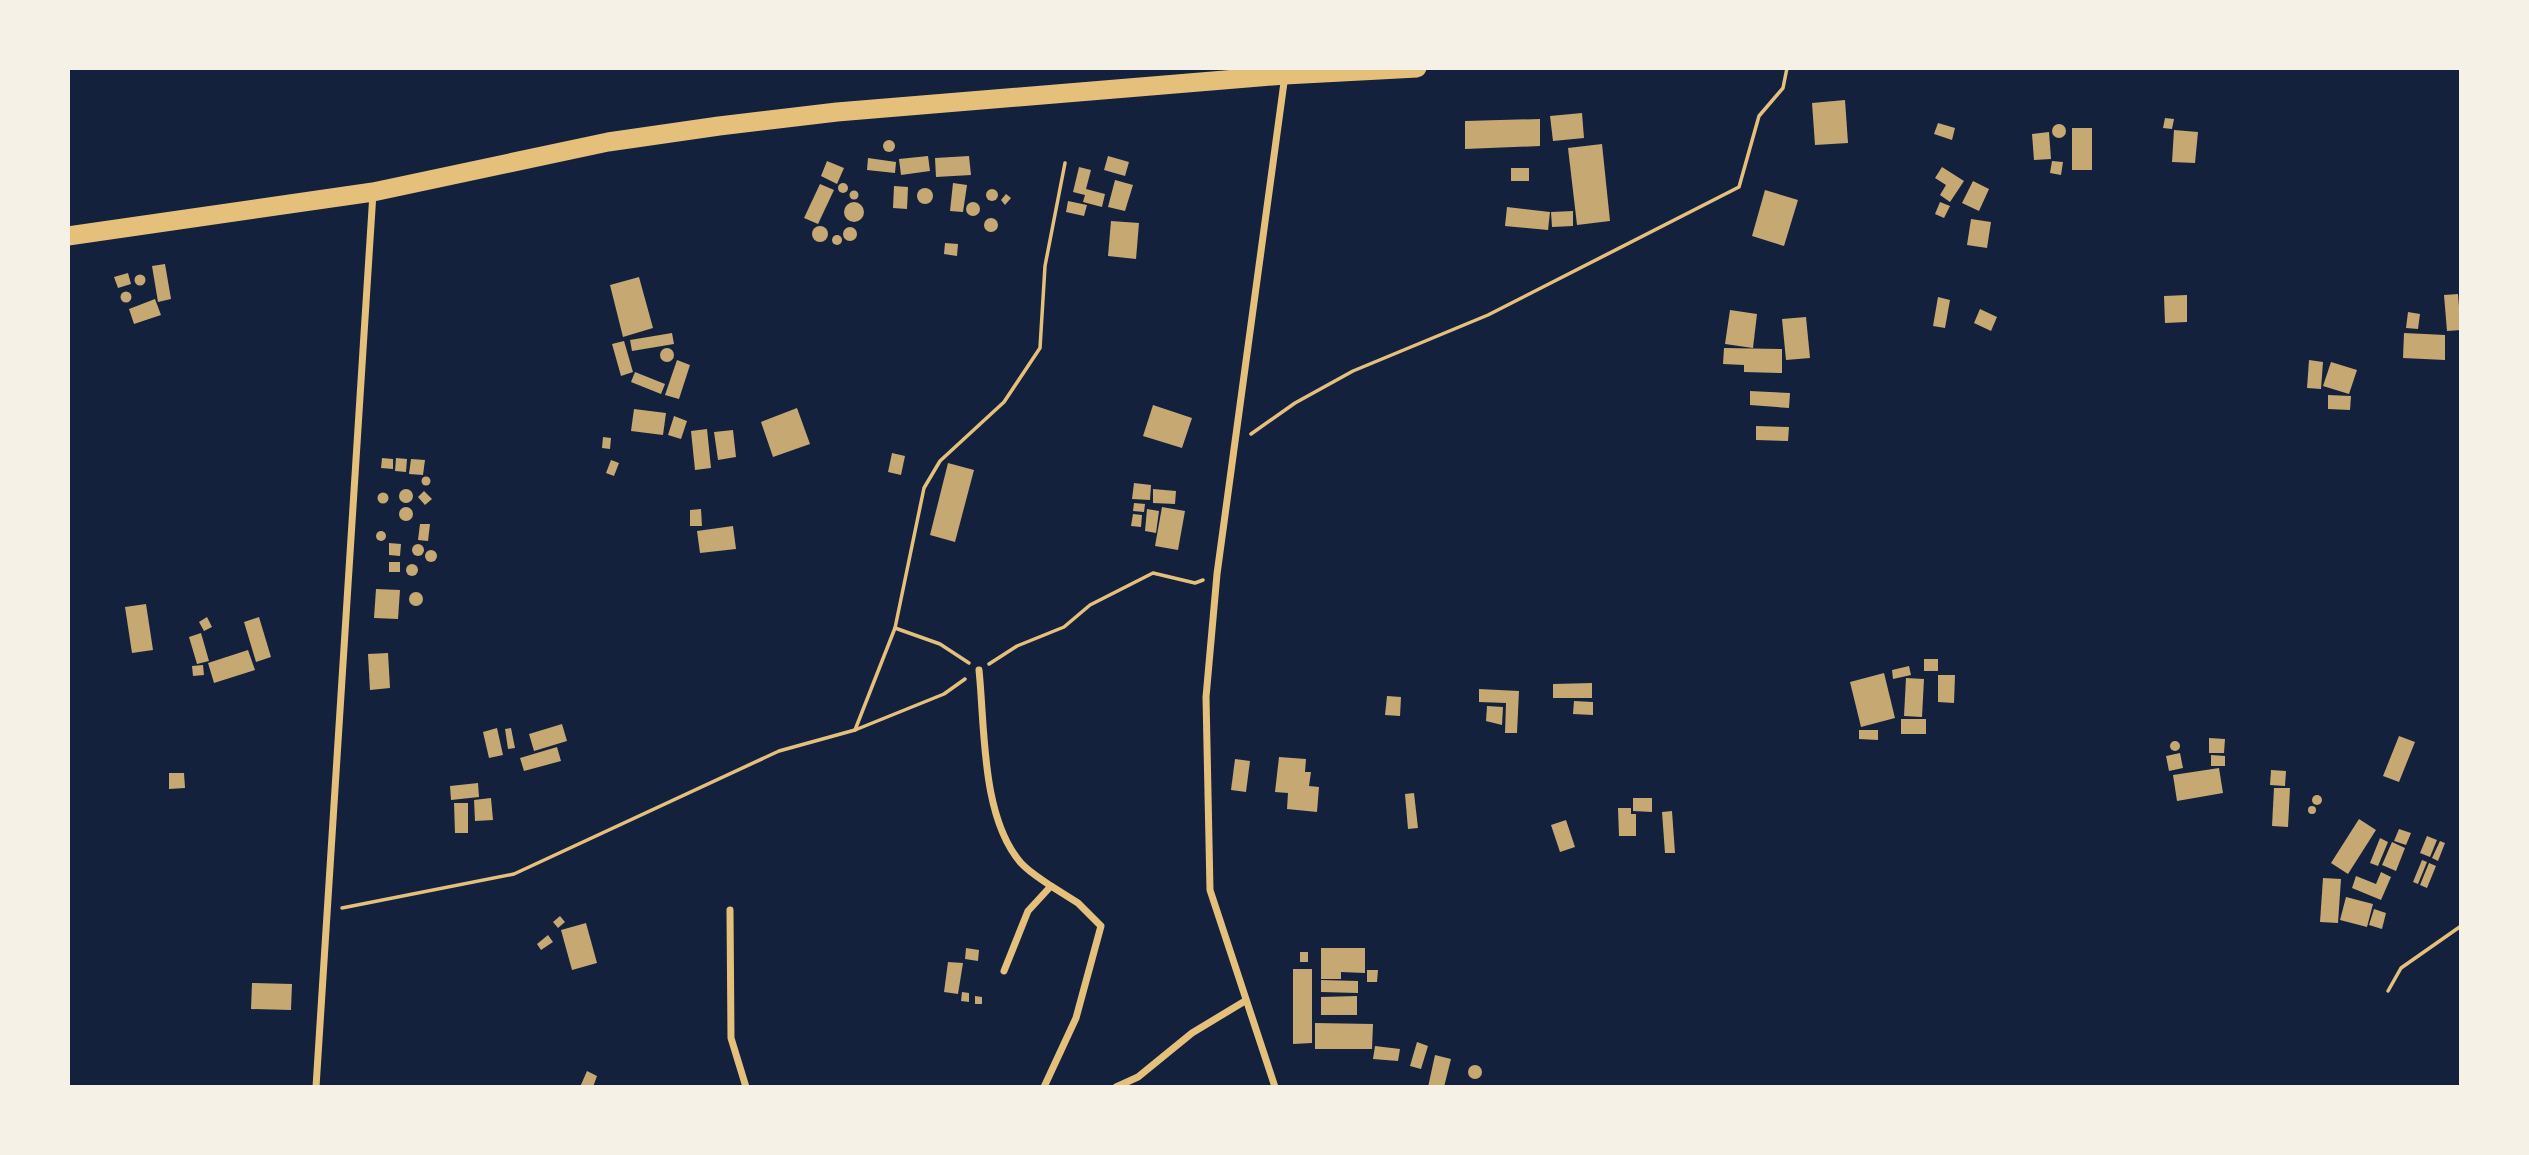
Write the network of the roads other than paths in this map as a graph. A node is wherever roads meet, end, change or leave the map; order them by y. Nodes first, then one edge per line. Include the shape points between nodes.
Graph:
1 (1417, 68) edge
2 (1306, 72) edge
3 (1285, 75) junction
4 (373, 192) junction
5 (68, 236) edge
6 (979, 670) road end
7 (1051, 886) junction
8 (730, 911) dead end
9 (1004, 971) dead end
10 (1245, 1001) junction
11 (316, 1087) edge
12 (746, 1087) edge
13 (1044, 1087) edge
14 (1116, 1087) edge
15 (1275, 1087) edge

1 - 2 highway
2 - 3 highway
3 - 4 highway via 719,126 608,142
3 - 10 street via 1233,447 1206,697 1210,890
4 - 5 highway
4 - 11 street
6 - 7 street via 986,774 1005,836 1021,863
7 - 9 street via 1028,911
7 - 13 street via 1078,903 1101,926 1076,1018
8 - 12 street via 731,1038
10 - 14 street via 1192,1033 1138,1077
10 - 15 street

